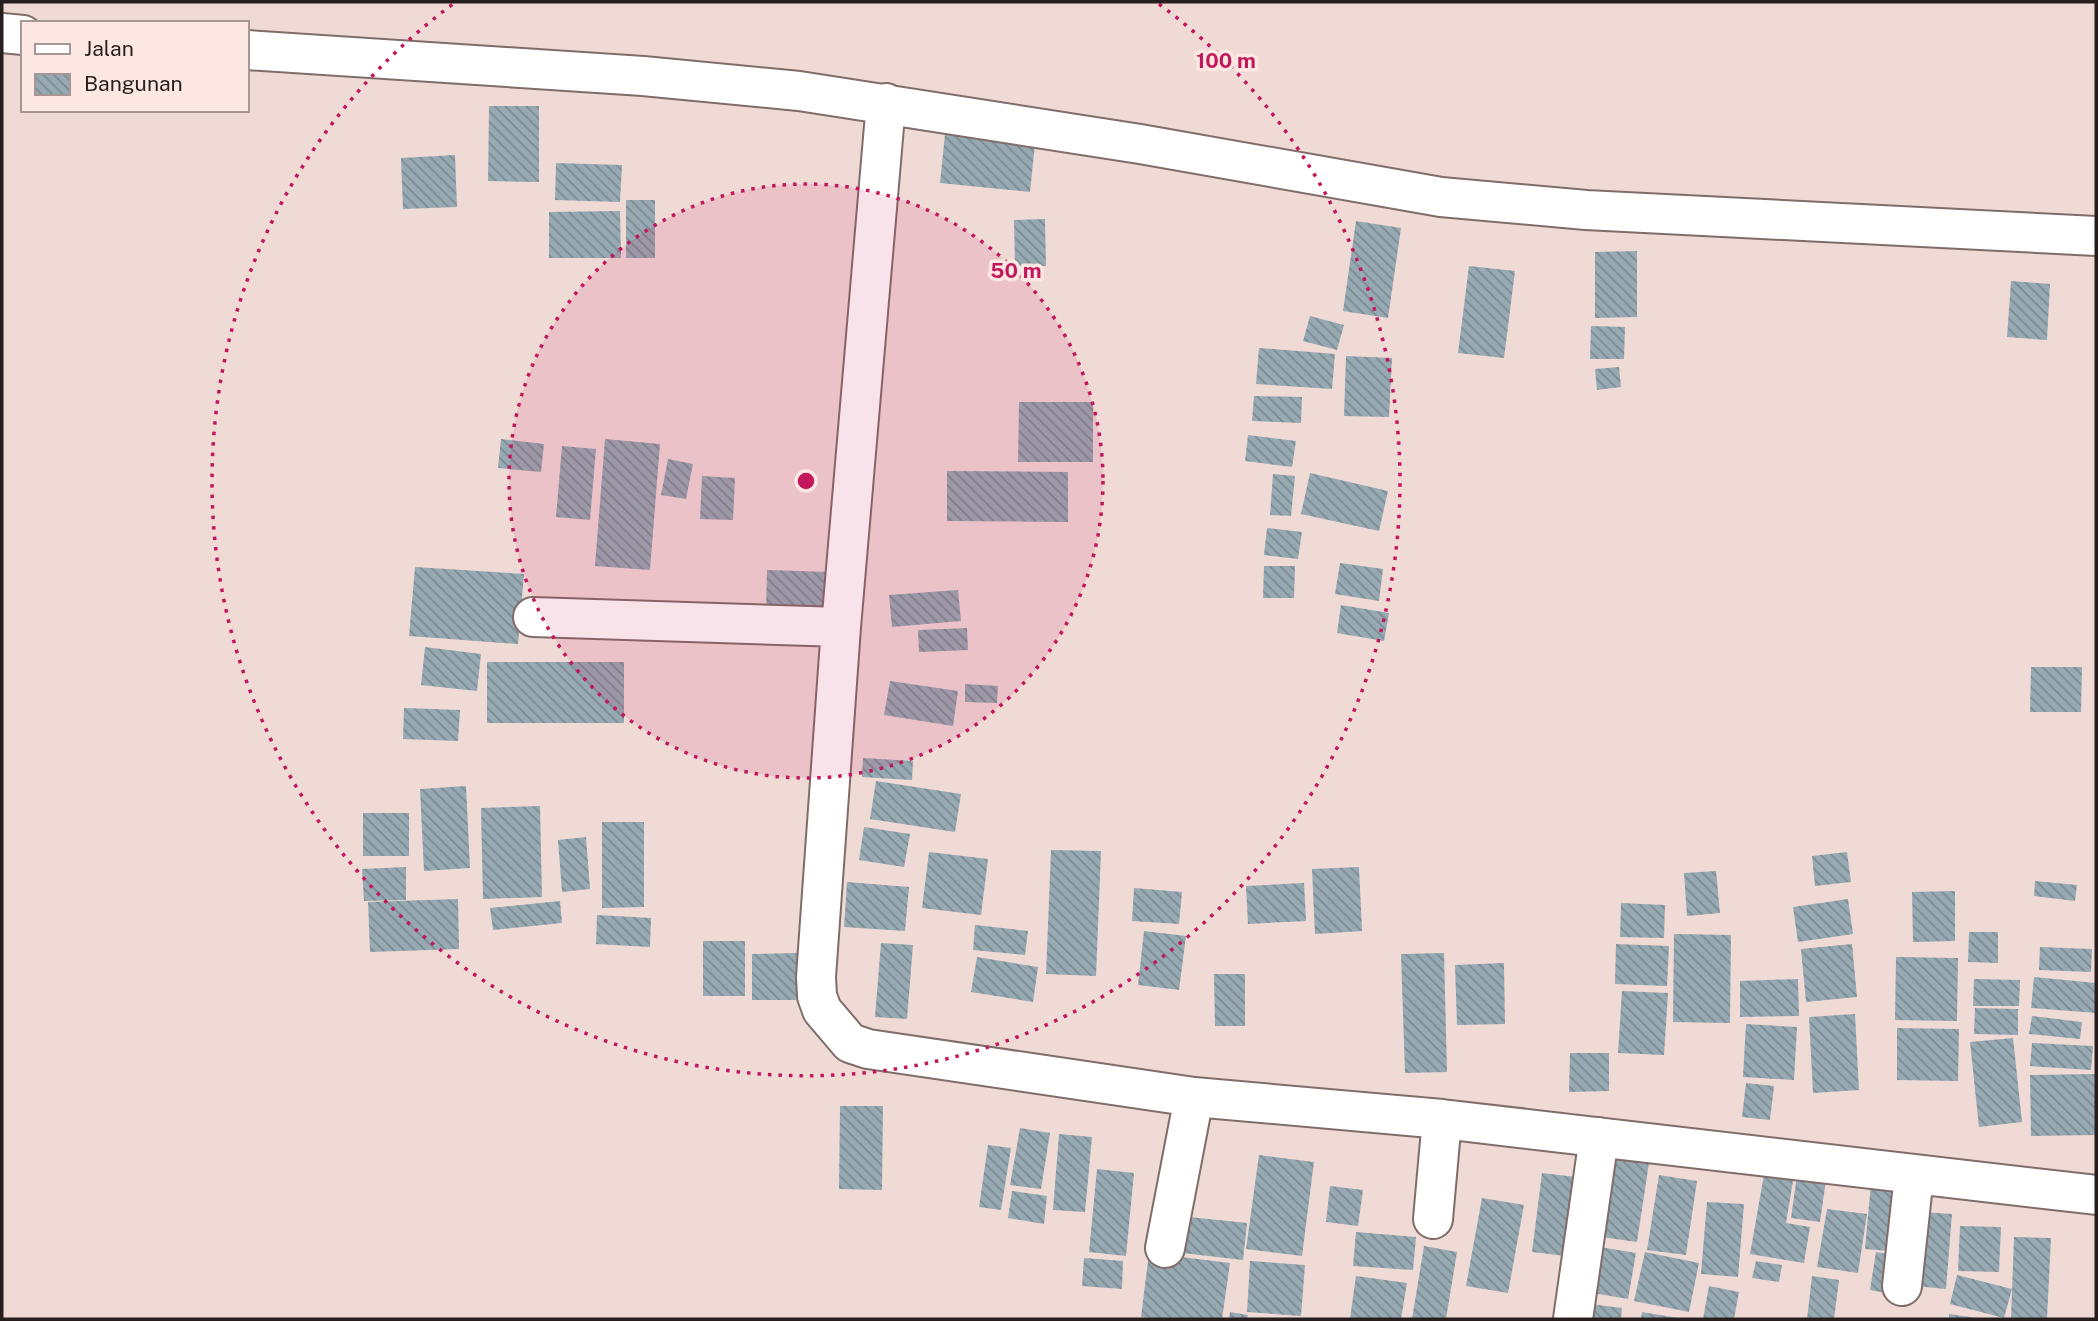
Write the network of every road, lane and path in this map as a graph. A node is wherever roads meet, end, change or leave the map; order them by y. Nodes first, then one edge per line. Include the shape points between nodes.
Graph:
1 (2, 33) edge
2 (21, 35) edge
3 (248, 50) edge
4 (886, 103) junction
5 (2096, 236) edge
6 (533, 617) dead end
7 (841, 627) junction
8 (1194, 1097) junction
9 (1442, 1119) junction
10 (1599, 1137) junction
11 (1914, 1175) junction
12 (2096, 1195) edge
13 (1433, 1219) dead end
14 (1165, 1248) dead end
15 (1902, 1286) dead end
16 (1573, 1319) edge

1 - 2 street
3 - 4 street via 643,76
4 - 5 street via 1441,197 1586,210
4 - 7 street
6 - 7 street
7 - 8 street via 816,977 822,1010 850,1043 868,1049
8 - 9 street
8 - 14 street
9 - 10 street
9 - 13 street
10 - 11 street
10 - 16 street
11 - 12 street
11 - 15 street

